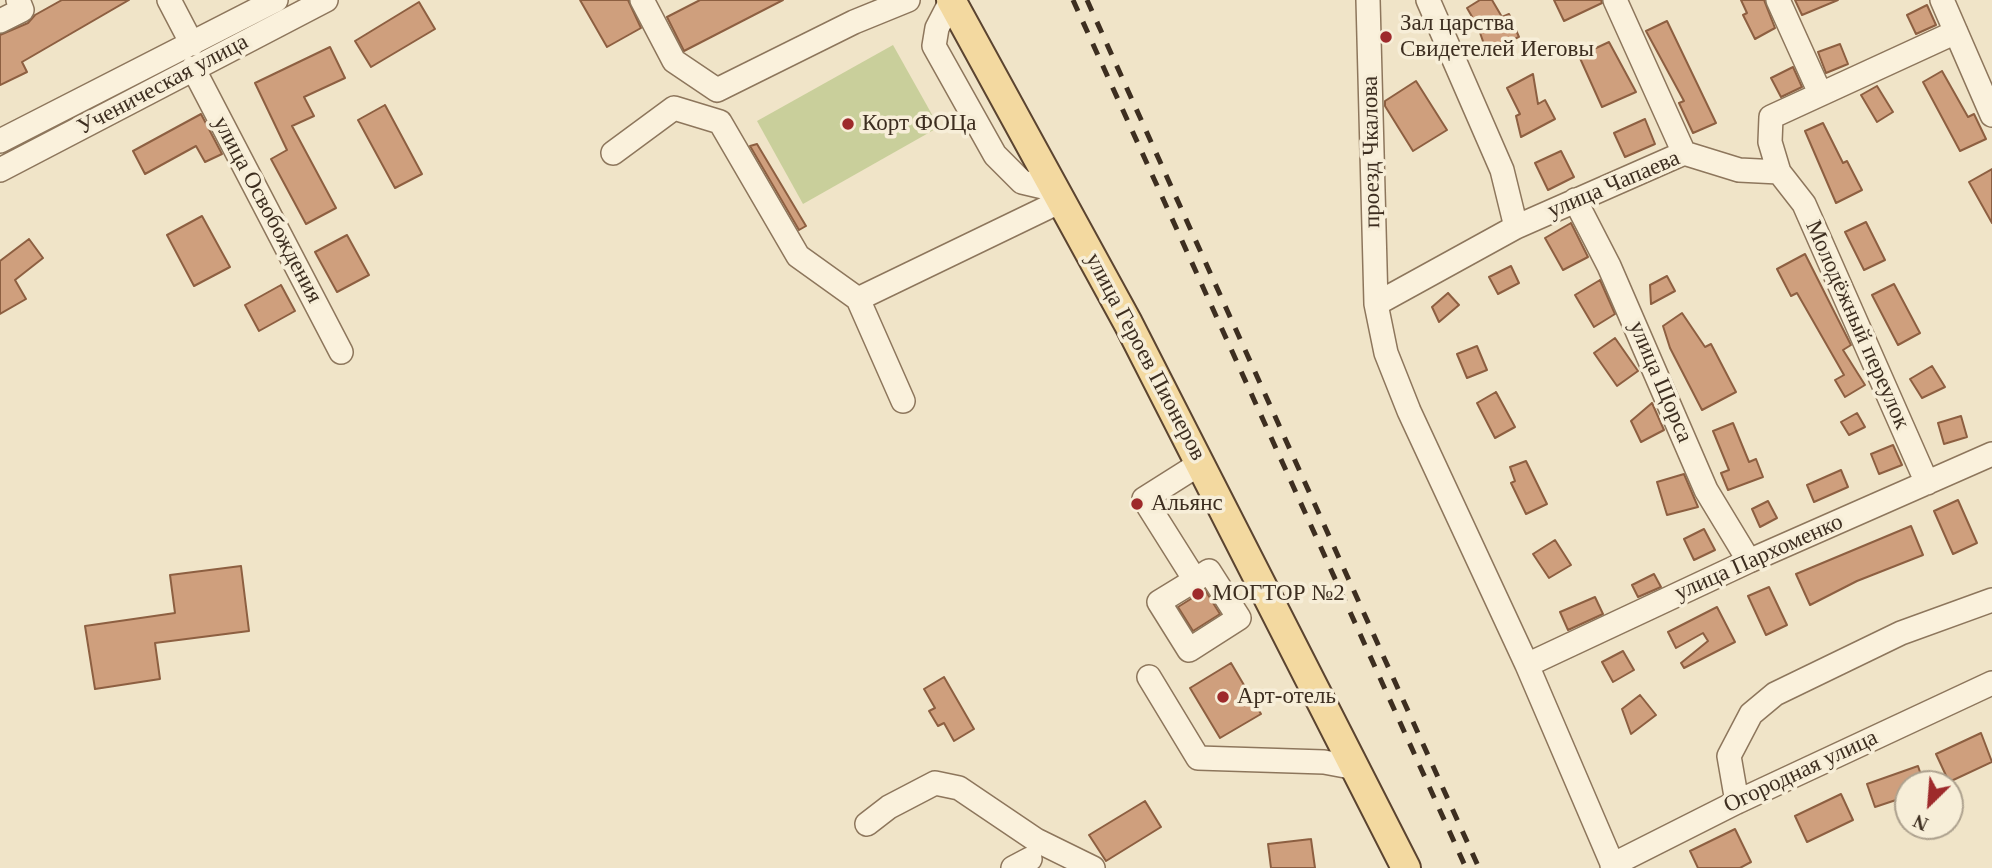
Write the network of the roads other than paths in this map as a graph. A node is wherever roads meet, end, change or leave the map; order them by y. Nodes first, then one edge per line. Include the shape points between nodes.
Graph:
1 (18, 0) edge
2 (169, 0) edge
3 (276, 0) edge
4 (326, 0) edge
5 (642, 0) edge
6 (908, 0) edge
7 (1368, 0) edge
8 (1428, 0) edge
9 (1615, 0) edge
10 (1778, 0) edge
11 (1942, 0) edge
12 (951, 1) edge
13 (0, 21) edge
14 (1956, 32) junction
15 (192, 44) junction
16 (193, 68) junction
17 (1820, 93) junction
18 (1992, 115) edge
19 (0, 141) edge
20 (613, 153) dead end
21 (1684, 153) junction
22 (0, 170) edge
23 (1779, 172) junction
24 (1058, 195) junction
25 (1575, 200) junction
26 (1516, 227) junction
27 (858, 299) junction
28 (1376, 304) junction
29 (341, 352) dead end
30 (903, 401) dead end
31 (1992, 454) edge
32 (1201, 463) junction
33 (1927, 483) junction
34 (1749, 561) junction
35 (1195, 580) dead end
36 (1992, 600) edge
37 (1527, 665) junction
38 (1149, 677) dead end
39 (1992, 683) edge
40 (1356, 768) junction
41 (1737, 802) junction
42 (867, 824) dead end
43 (1613, 867) edge
44 (1093, 868) edge
45 (1406, 868) edge

1 - 13 street via 22,10
2 - 15 street
3 - 15 street, Ученическая улица
4 - 16 street, Ученическая улица
5 - 6 street via 674,61 717,90
7 - 28 street, проезд Чкалова
8 - 26 street via 1502,170
9 - 21 street
10 - 17 street
11 - 14 street
12 - 24 main road, улица Героев Пионеров
14 - 17 street
14 - 18 street
15 - 19 street, Ученическая улица
16 - 22 street, Ученическая улица
16 - 29 street, улица Освобождения
17 - 23 street via 1771,117 1770,142
20 - 27 street via 674,107 720,122 798,256
21 - 23 street, улица Чапаева via 1740,170
21 - 25 street, улица Чапаева
23 - 33 street, Молодёжный переулок via 1804,204
24 - 27 street
24 - 32 main road, улица Героев Пионеров
25 - 26 street, улица Чапаева
25 - 34 street, улица Щорса via 1609,266 1706,490
26 - 28 street, улица Чапаева
27 - 30 street
28 - 37 street via 1386,353 1409,411
31 - 33 street, улица Пархоменко
32 - 35 street via 1144,499
32 - 40 main road, улица Героев Пионеров
33 - 34 street, улица Пархоменко
34 - 37 street, улица Пархоменко
36 - 41 street via 1901,634 1775,694 1751,714 1729,756
37 - 43 street
38 - 40 street via 1198,758 1324,762
39 - 41 street, Огородная улица
40 - 45 main road, улица Героев Пионеров
41 - 43 street, Огородная улица
42 - 44 street via 934,783 959,788 1036,840

